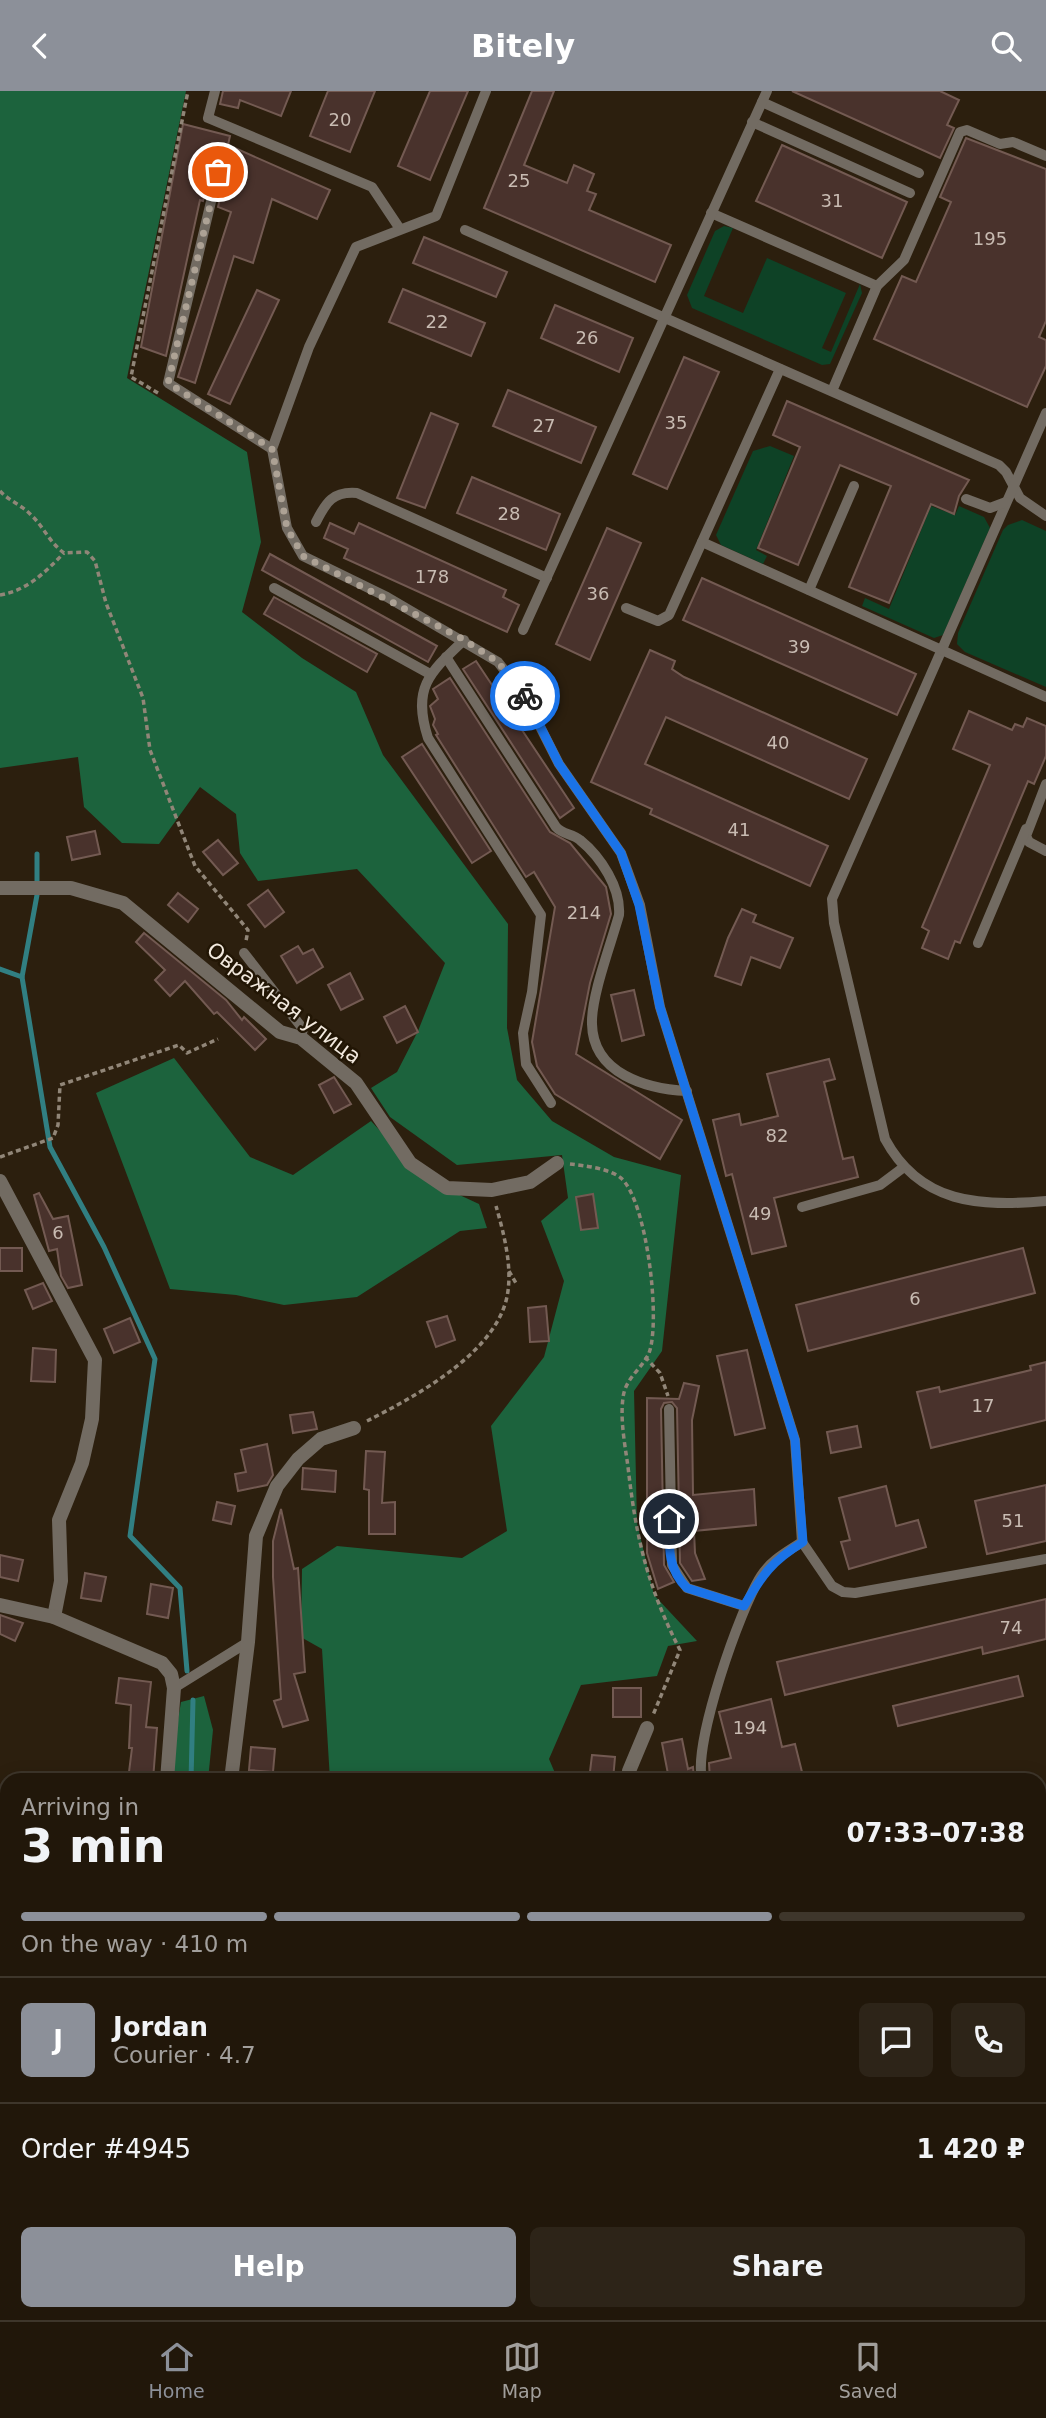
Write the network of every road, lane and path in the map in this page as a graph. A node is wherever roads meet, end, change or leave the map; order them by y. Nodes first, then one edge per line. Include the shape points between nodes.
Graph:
1 (188, 91) edge
2 (215, 91) edge
3 (486, 91) edge
4 (764, 96) edge
5 (752, 122) junction
6 (1046, 156) edge
7 (218, 172) dead end
8 (919, 173) dead end
9 (910, 193) dead end
10 (711, 213) junction
11 (400, 229) junction
12 (465, 230) dead end
13 (877, 286) junction
14 (664, 317) junction
15 (780, 369) junction
16 (171, 384) junction
17 (832, 391) junction
18 (1046, 413) edge
19 (272, 449) junction
20 (854, 486) dead end
21 (1013, 487) junction
22 (0, 491) edge
23 (966, 499) dead end
24 (1006, 502) junction
25 (1046, 516) edge
26 (316, 522) dead end
27 (702, 542) junction
28 (64, 553) junction
29 (547, 578) junction
30 (274, 588) dead end
31 (809, 590) junction
32 (0, 595) edge
33 (626, 608) dead end
34 (523, 630) dead end
35 (464, 640) junction
36 (941, 649) junction
37 (446, 657) junction
38 (430, 674) junction
39 (1046, 697) edge
40 (1046, 784) edge
41 (1026, 829) junction
42 (1046, 851) edge
43 (0, 888) edge
44 (978, 943) dead end
45 (244, 953) joint
46 (301, 1038) junction
47 (218, 1039) dead end
48 (687, 1091) junction
49 (551, 1103) dead end
50 (0, 1157) edge
51 (557, 1163) joint
52 (904, 1167) junction
53 (0, 1181) edge
54 (492, 1190) junction
55 (1046, 1201) edge
56 (802, 1207) dead end
57 (508, 1269) junction
58 (517, 1285) dead end
59 (645, 1357) junction
60 (669, 1409) joint
61 (355, 1428) joint
62 (803, 1542) junction
63 (1046, 1559) edge
64 (0, 1605) edge
65 (744, 1606) junction
66 (54, 1617) junction
67 (248, 1642) junction
68 (174, 1688) junction
69 (648, 1728) joint
70 (168, 1773) edge
71 (232, 1773) edge
72 (629, 1773) edge
73 (700, 1773) edge

1 - 16 path via 131,377 159,394
2 - 11 lane via 208,118 372,187
3 - 11 lane via 436,216
4 - 5 lane
4 - 8 lane
5 - 9 lane
5 - 10 lane
6 - 13 lane via 963,129 904,260
7 - 16 lane
10 - 13 lane
10 - 14 lane
11 - 19 lane via 356,247 310,347
12 - 14 lane
13 - 17 lane
14 - 15 lane
14 - 29 lane
15 - 17 lane
15 - 27 lane
16 - 19 lane
17 - 21 lane via 999,465
18 - 21 lane
19 - 35 lane via 287,528 303,556
20 - 31 lane
21 - 24 lane
21 - 25 lane via 1027,505
22 - 28 path via 30,512 50,543
23 - 24 lane via 990,508
24 - 36 lane
26 - 29 lane via 333,495 357,493
27 - 31 lane
27 - 33 lane via 669,615 658,621
28 - 32 path via 19,592
28 - 45 path via 88,552 95,561 106,603 143,698 150,750 195,866 248,930
29 - 34 lane
30 - 38 lane
31 - 36 lane
35 - 37 lane
35 - 48 lane via 498,662 525,697 559,764 621,853 639,905 660,1007
36 - 39 lane
36 - 52 lane via 832,899 885,1139
37 - 38 lane
37 - 48 lane via 556,827 581,840 615,885 619,915 592,1025 602,1057 642,1084
38 - 49 lane via 420,709 428,739 541,915 523,1033 526,1064
40 - 41 lane
41 - 42 lane via 1029,842
41 - 44 lane
43 - 46 street, Овражная улица via 71,888 123,903 280,1032
45 - 46 lane via 303,1029
46 - 54 street, Овражная улица via 356,1083 411,1163 447,1188
47 - 50 path via 187,1053 179,1045 60,1086 53,1138
48 - 62 lane via 795,1440
51 - 54 street, Овражная улица via 530,1182
51 - 59 path via 595,1167 620,1178 632,1193 642,1220 654,1299
52 - 55 lane via 920,1182 966,1201 989,1205
52 - 56 lane via 880,1185
53 - 66 street via 94,1360 92,1419 82,1463 59,1520 61,1581
54 - 57 path
57 - 58 path
57 - 61 path via 506,1301 489,1338 433,1382
59 - 60 path via 667,1387
59 - 69 path via 623,1397 625,1442 646,1572 680,1650
60 - 65 lane via 672,1565 687,1588
61 - 67 street via 321,1439 277,1486 256,1536
62 - 63 lane via 832,1586 843,1592
62 - 65 lane via 770,1566
64 - 66 street
65 - 73 lane via 710,1721
66 - 68 street via 162,1663 172,1674
67 - 68 lane
67 - 71 street
68 - 70 street
69 - 72 street

